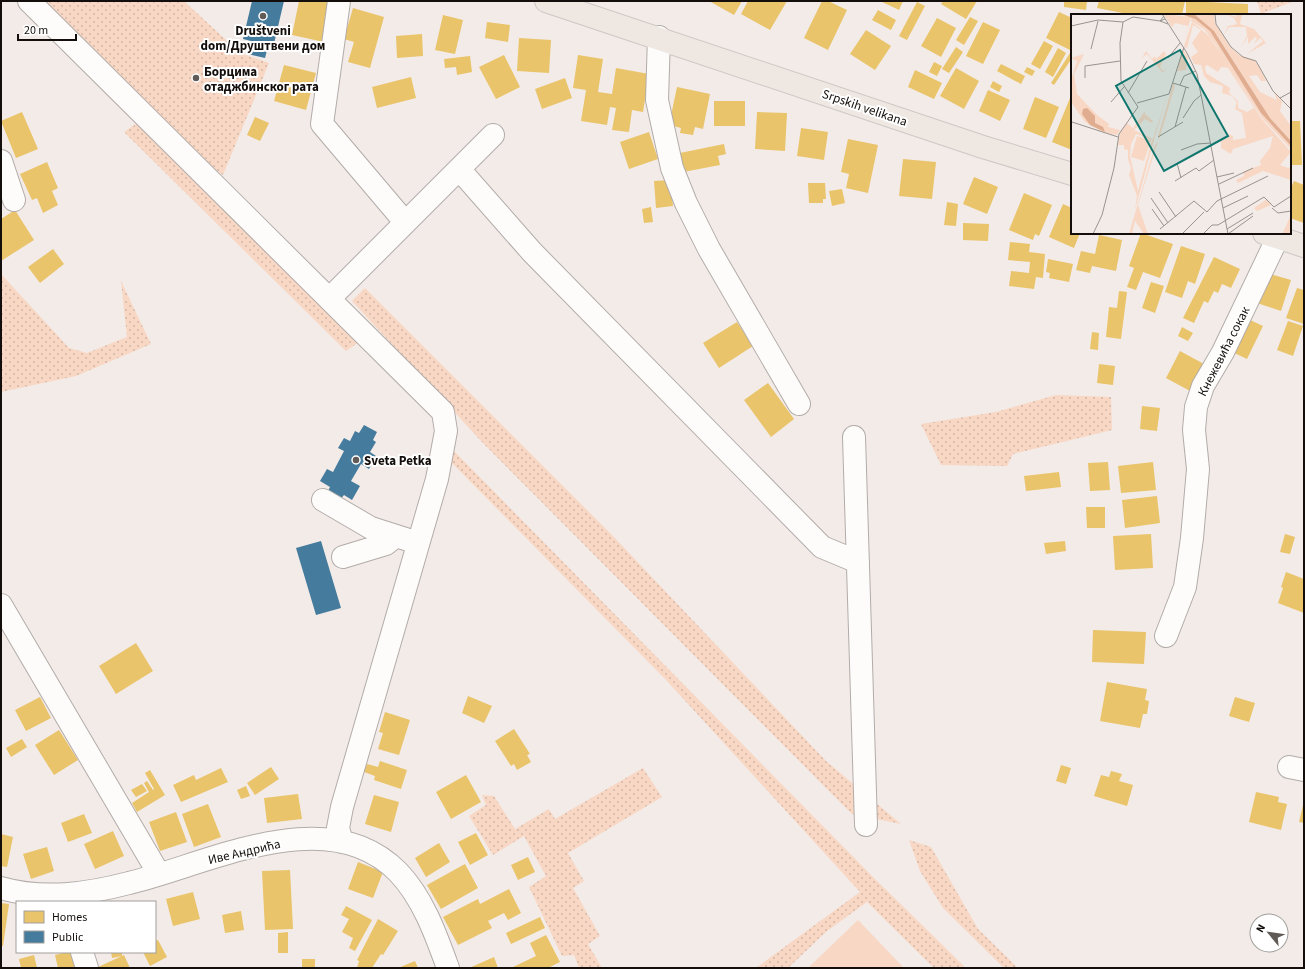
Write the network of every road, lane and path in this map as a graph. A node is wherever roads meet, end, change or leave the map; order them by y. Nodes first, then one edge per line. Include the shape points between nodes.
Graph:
1 (29, 1) edge
2 (339, 1) edge
3 (546, 1) edge
4 (659, 37) junction
5 (493, 135) dead end
6 (1, 161) edge
7 (459, 169) junction
8 (1071, 174) edge
9 (14, 200) dead end
10 (406, 222) junction
11 (1271, 235) edge
12 (1304, 246) edge
13 (329, 299) junction
14 (799, 404) dead end
15 (854, 437) dead end
16 (323, 500) dead end
17 (396, 536) junction
18 (418, 543) junction
19 (343, 558) dead end
20 (858, 562) junction
21 (1, 605) edge
22 (1166, 636) dead end
23 (866, 825) dead end
24 (342, 842) junction
25 (159, 874) junction
26 (1, 888) edge
27 (69, 898) edge
28 (82, 953) edge
29 (87, 968) edge
30 (448, 968) edge

1 - 13 street
2 - 10 street via 322,124
3 - 4 main road, Srpskih velikana
4 - 8 main road, Srpskih velikana via 983,147
4 - 14 street via 657,100 672,168 709,248
5 - 7 street
6 - 9 street
7 - 10 street
7 - 20 street via 532,252 822,547
10 - 13 street
11 - 12 main road
11 - 22 street, Кнежевића сокак via 1223,352 1203,386 1196,407 1194,430 1198,470 1192,538 1185,587
13 - 18 street via 443,412 446,431 437,479
15 - 20 street
16 - 17 street via 371,528
17 - 18 street
17 - 19 street via 386,544
18 - 24 street via 342,807 338,828
20 - 23 street
21 - 25 street
24 - 25 street, Иве Андрића via 274,842 233,851
24 - 30 street, Иве Андрића via 371,852 398,872 411,887 422,905
25 - 27 street, Иве Андрића
26 - 27 street, Иве Андрића via 28,894
28 - 29 street

